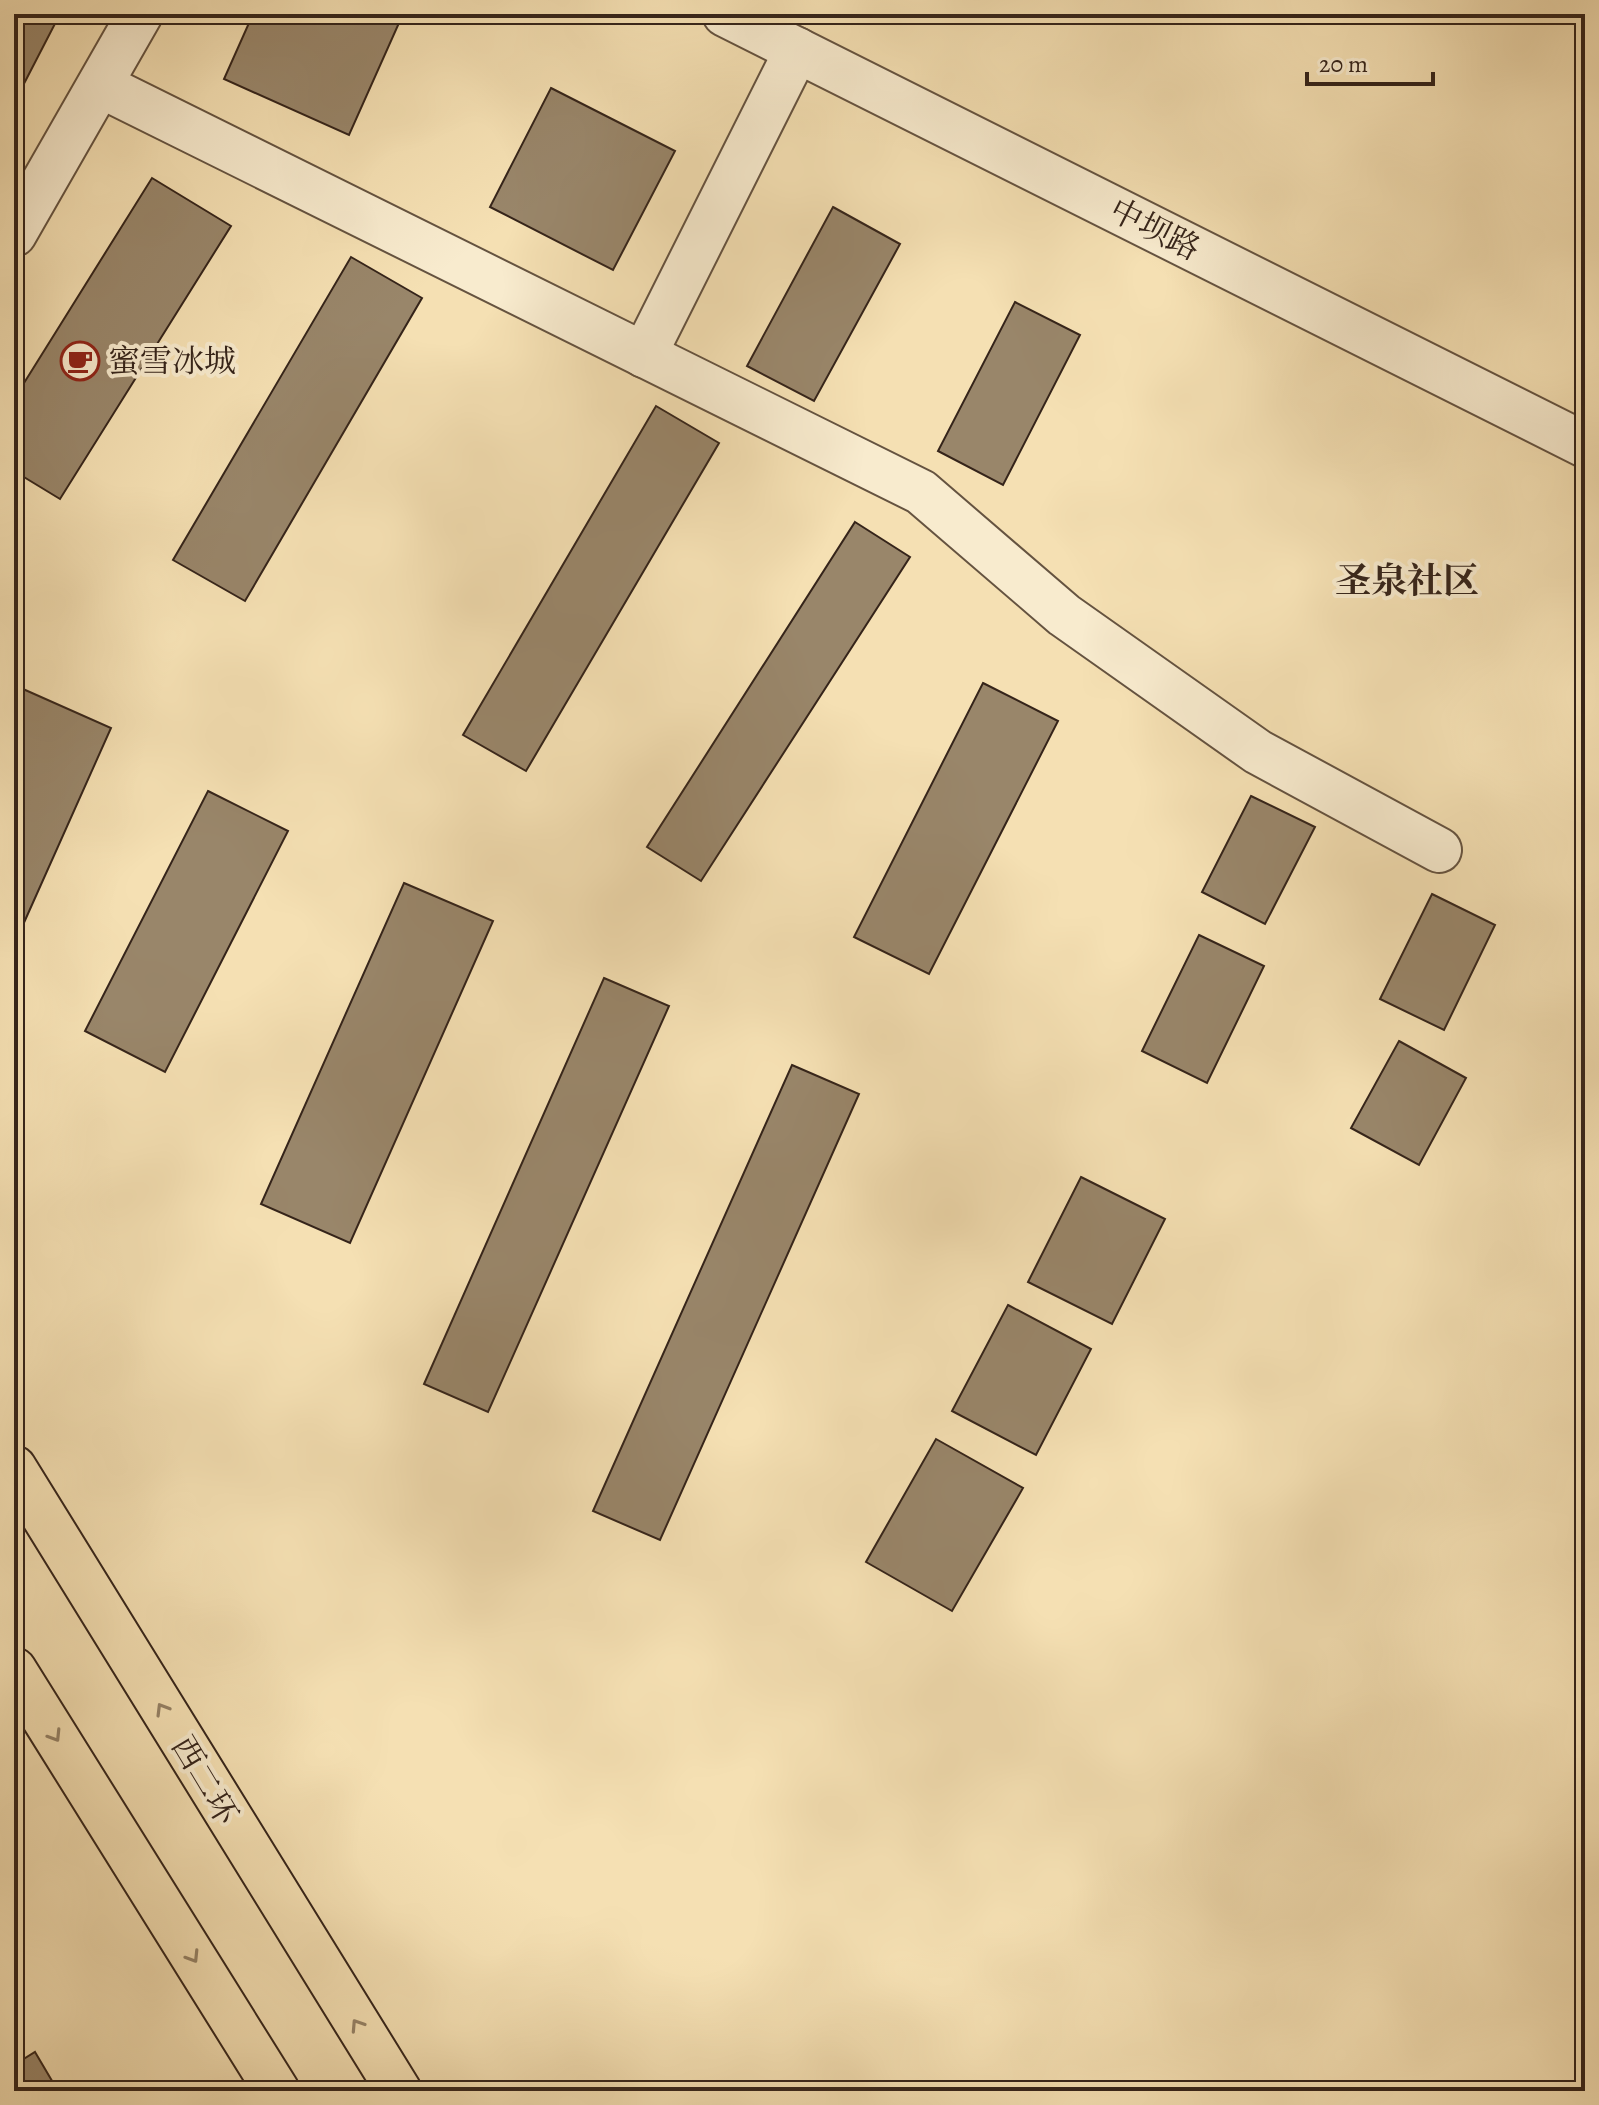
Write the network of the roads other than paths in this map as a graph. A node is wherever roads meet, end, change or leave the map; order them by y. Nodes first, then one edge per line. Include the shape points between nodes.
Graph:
1 (140, 14) edge
2 (725, 14) edge
3 (797, 50) junction
4 (100, 85) junction
5 (14, 234) edge
6 (644, 355) junction
7 (1585, 445) edge
8 (1439, 850) dead end
9 (14, 1468) edge
10 (14, 1670) edge
11 (277, 2091) edge
12 (399, 2091) edge

1 - 4 street
2 - 3 street, 中坝路
3 - 6 street
3 - 7 street, 中坝路
4 - 5 street
4 - 6 street
6 - 8 street via 921,492 1064,615 1258,752
12 -> 9 highway, 西二环
10 -> 11 highway

